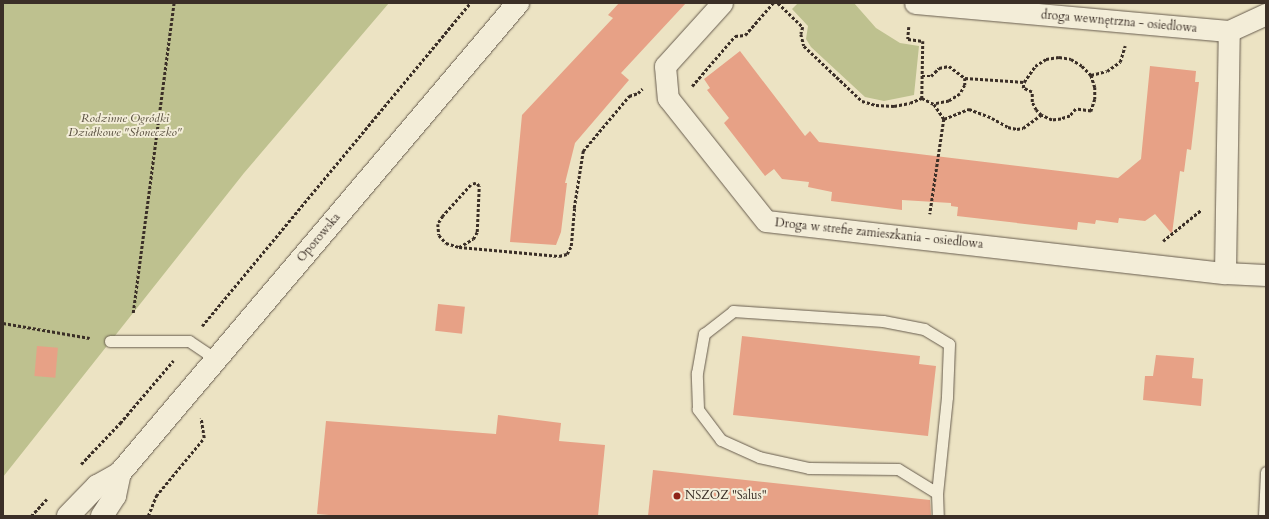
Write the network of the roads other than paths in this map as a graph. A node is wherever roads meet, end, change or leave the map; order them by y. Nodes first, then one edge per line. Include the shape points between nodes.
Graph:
1 (518, 3) edge
2 (722, 3) edge
3 (915, 3) edge
4 (1266, 14) edge
5 (1228, 31) junction
6 (1225, 273) junction
7 (1266, 275) edge
8 (110, 342) road end
9 (216, 359) junction
10 (1266, 472) edge
11 (120, 473) junction
12 (937, 493) junction
13 (68, 516) edge
14 (102, 516) edge
15 (938, 516) edge
16 (1264, 516) edge

1 - 9 street, Oporowska
2 - 6 street, Droga w strefie zamieszkania - osiedlowa via 665,66 668,98 766,221
3 - 5 street, droga wewnętrzna - osiedlowa
4 - 5 street
5 - 6 street
6 - 7 street, Droga w strefie zamieszkania - osiedlowa
8 - 9 lane via 189,341
9 - 11 street, Oporowska
10 - 16 lane
11 - 13 street, Oporowska via 97,486
11 - 14 street, Oporowska via 115,496
12 - 12 lane via 898,469 809,468 759,457 721,440 698,409 697,373 704,334 733,311 883,321 924,329 949,344 947,397
12 - 15 lane

